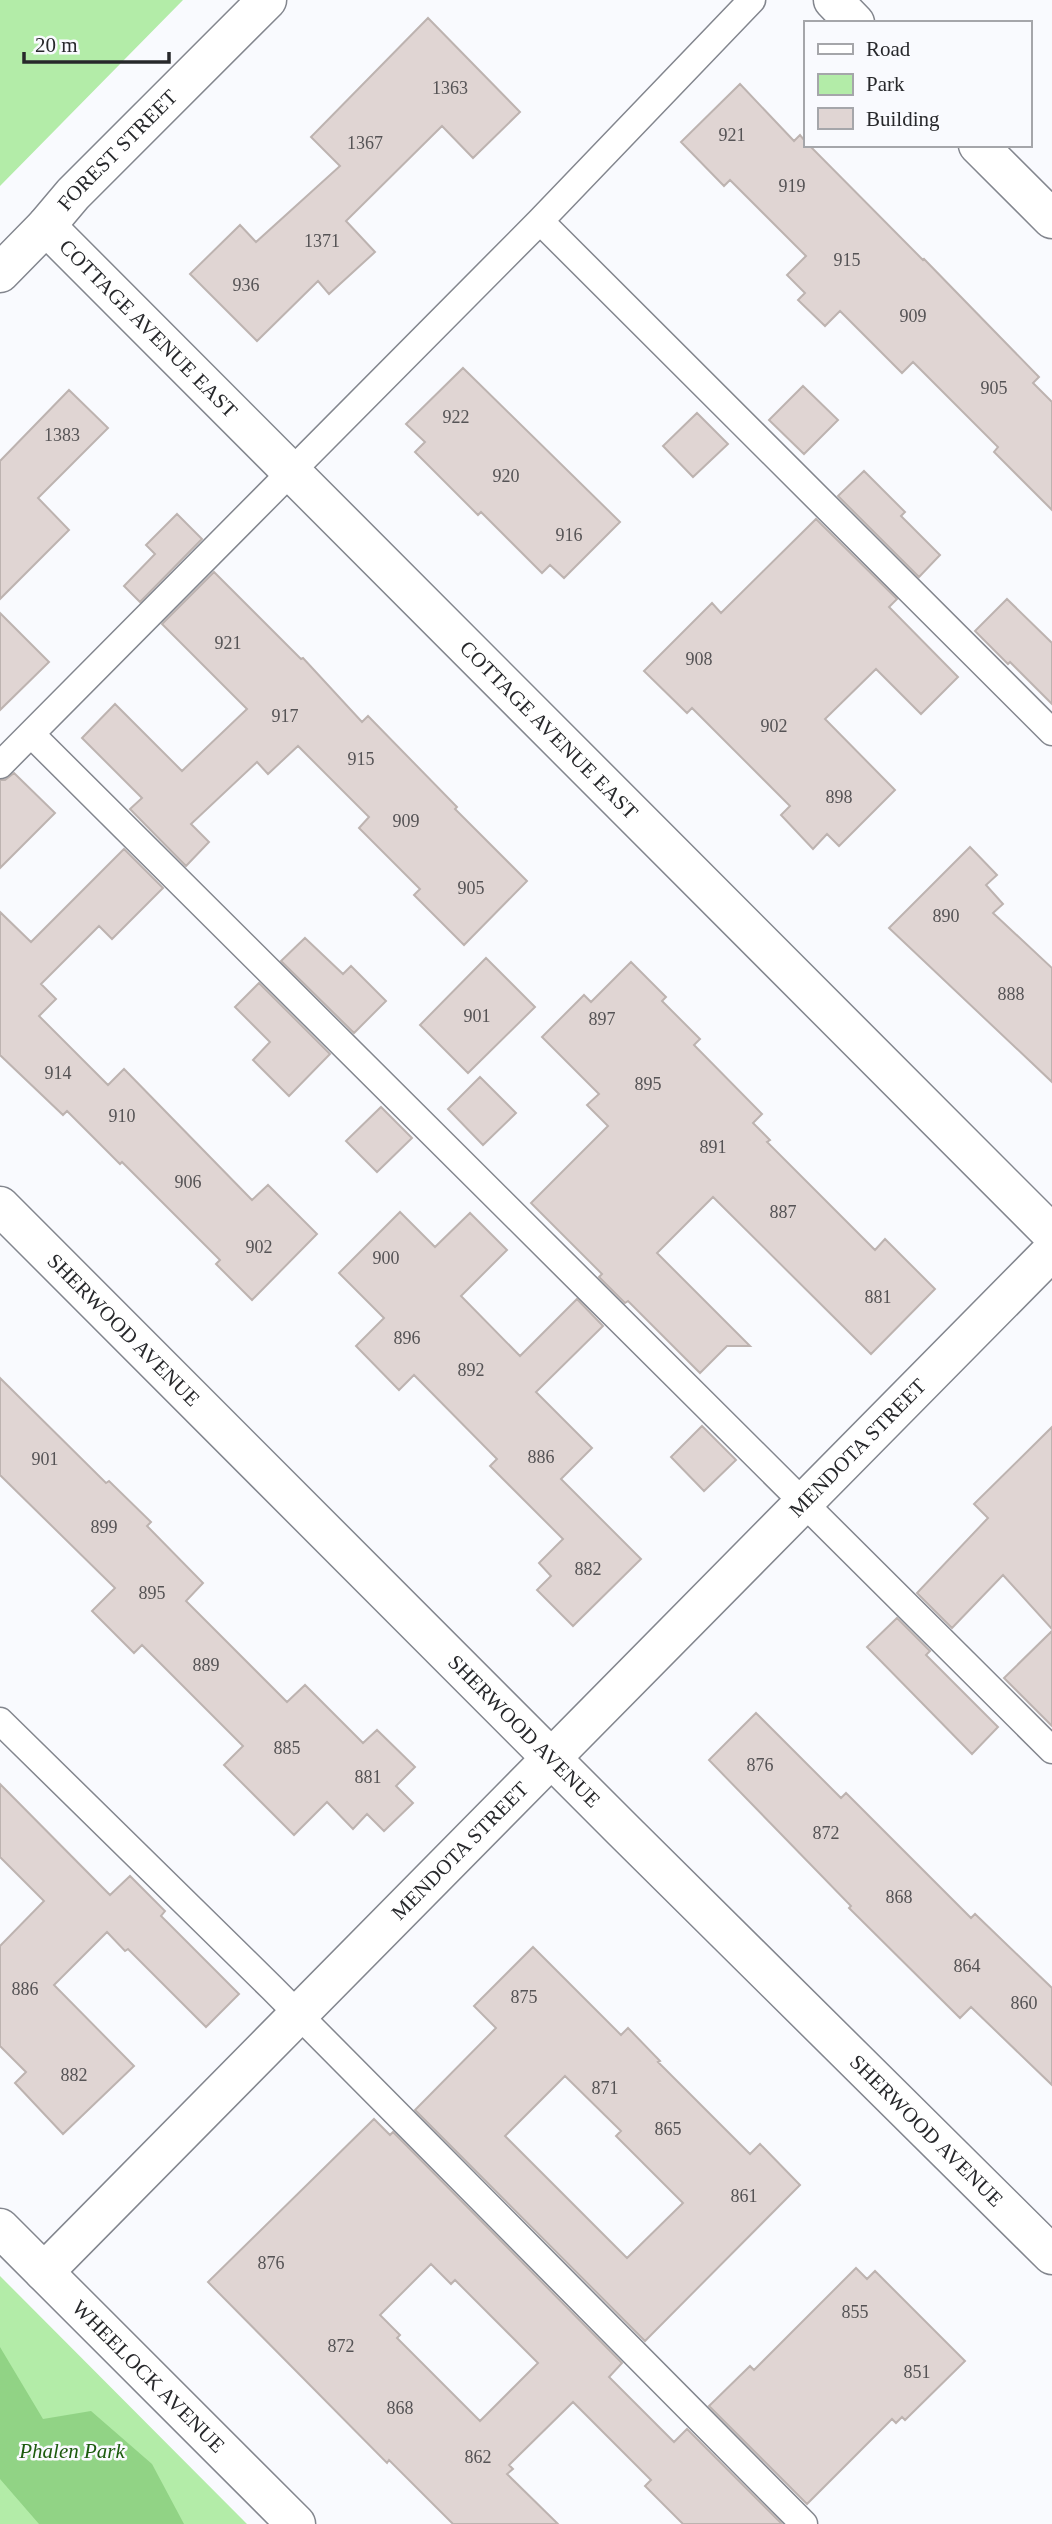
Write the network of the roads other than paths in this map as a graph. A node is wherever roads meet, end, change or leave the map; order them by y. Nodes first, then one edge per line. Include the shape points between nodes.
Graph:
1 (267, 0) edge
2 (752, 0) edge
3 (833, 0) edge
4 (853, 21) edge
5 (980, 147) edge
6 (1052, 219) edge
7 (540, 221) junction
8 (46, 226) junction
9 (0, 273) edge
10 (291, 471) junction
11 (1052, 732) edge
12 (31, 734) junction
13 (0, 765) edge
14 (0, 1206) edge
15 (1052, 1234) edge
16 (1052, 1251) edge
17 (803, 1501) junction
18 (0, 1721) edge
19 (1052, 1749) edge
20 (552, 1759) junction
21 (299, 2015) junction
22 (0, 2228) edge
23 (1052, 2255) edge
24 (44, 2272) junction
25 (296, 2524) edge
26 (804, 2524) edge

1 - 8 street, FOREST STREET
2 - 7 lane
3 - 4 street
5 - 6 street
7 - 10 lane
7 - 11 lane
8 - 9 street, FOREST STREET
8 - 10 street, COTTAGE AVENUE EAST
10 - 12 lane
10 - 15 street, COTTAGE AVENUE EAST
12 - 13 lane
12 - 17 lane
14 - 20 street, SHERWOOD AVENUE
16 - 17 street, MENDOTA STREET
17 - 19 lane
17 - 20 street, MENDOTA STREET
18 - 21 lane
20 - 21 street, MENDOTA STREET
20 - 23 street, SHERWOOD AVENUE
21 - 24 street, MENDOTA STREET
21 - 26 lane
22 - 24 street, WHEELOCK AVENUE
24 - 25 street, WHEELOCK AVENUE

